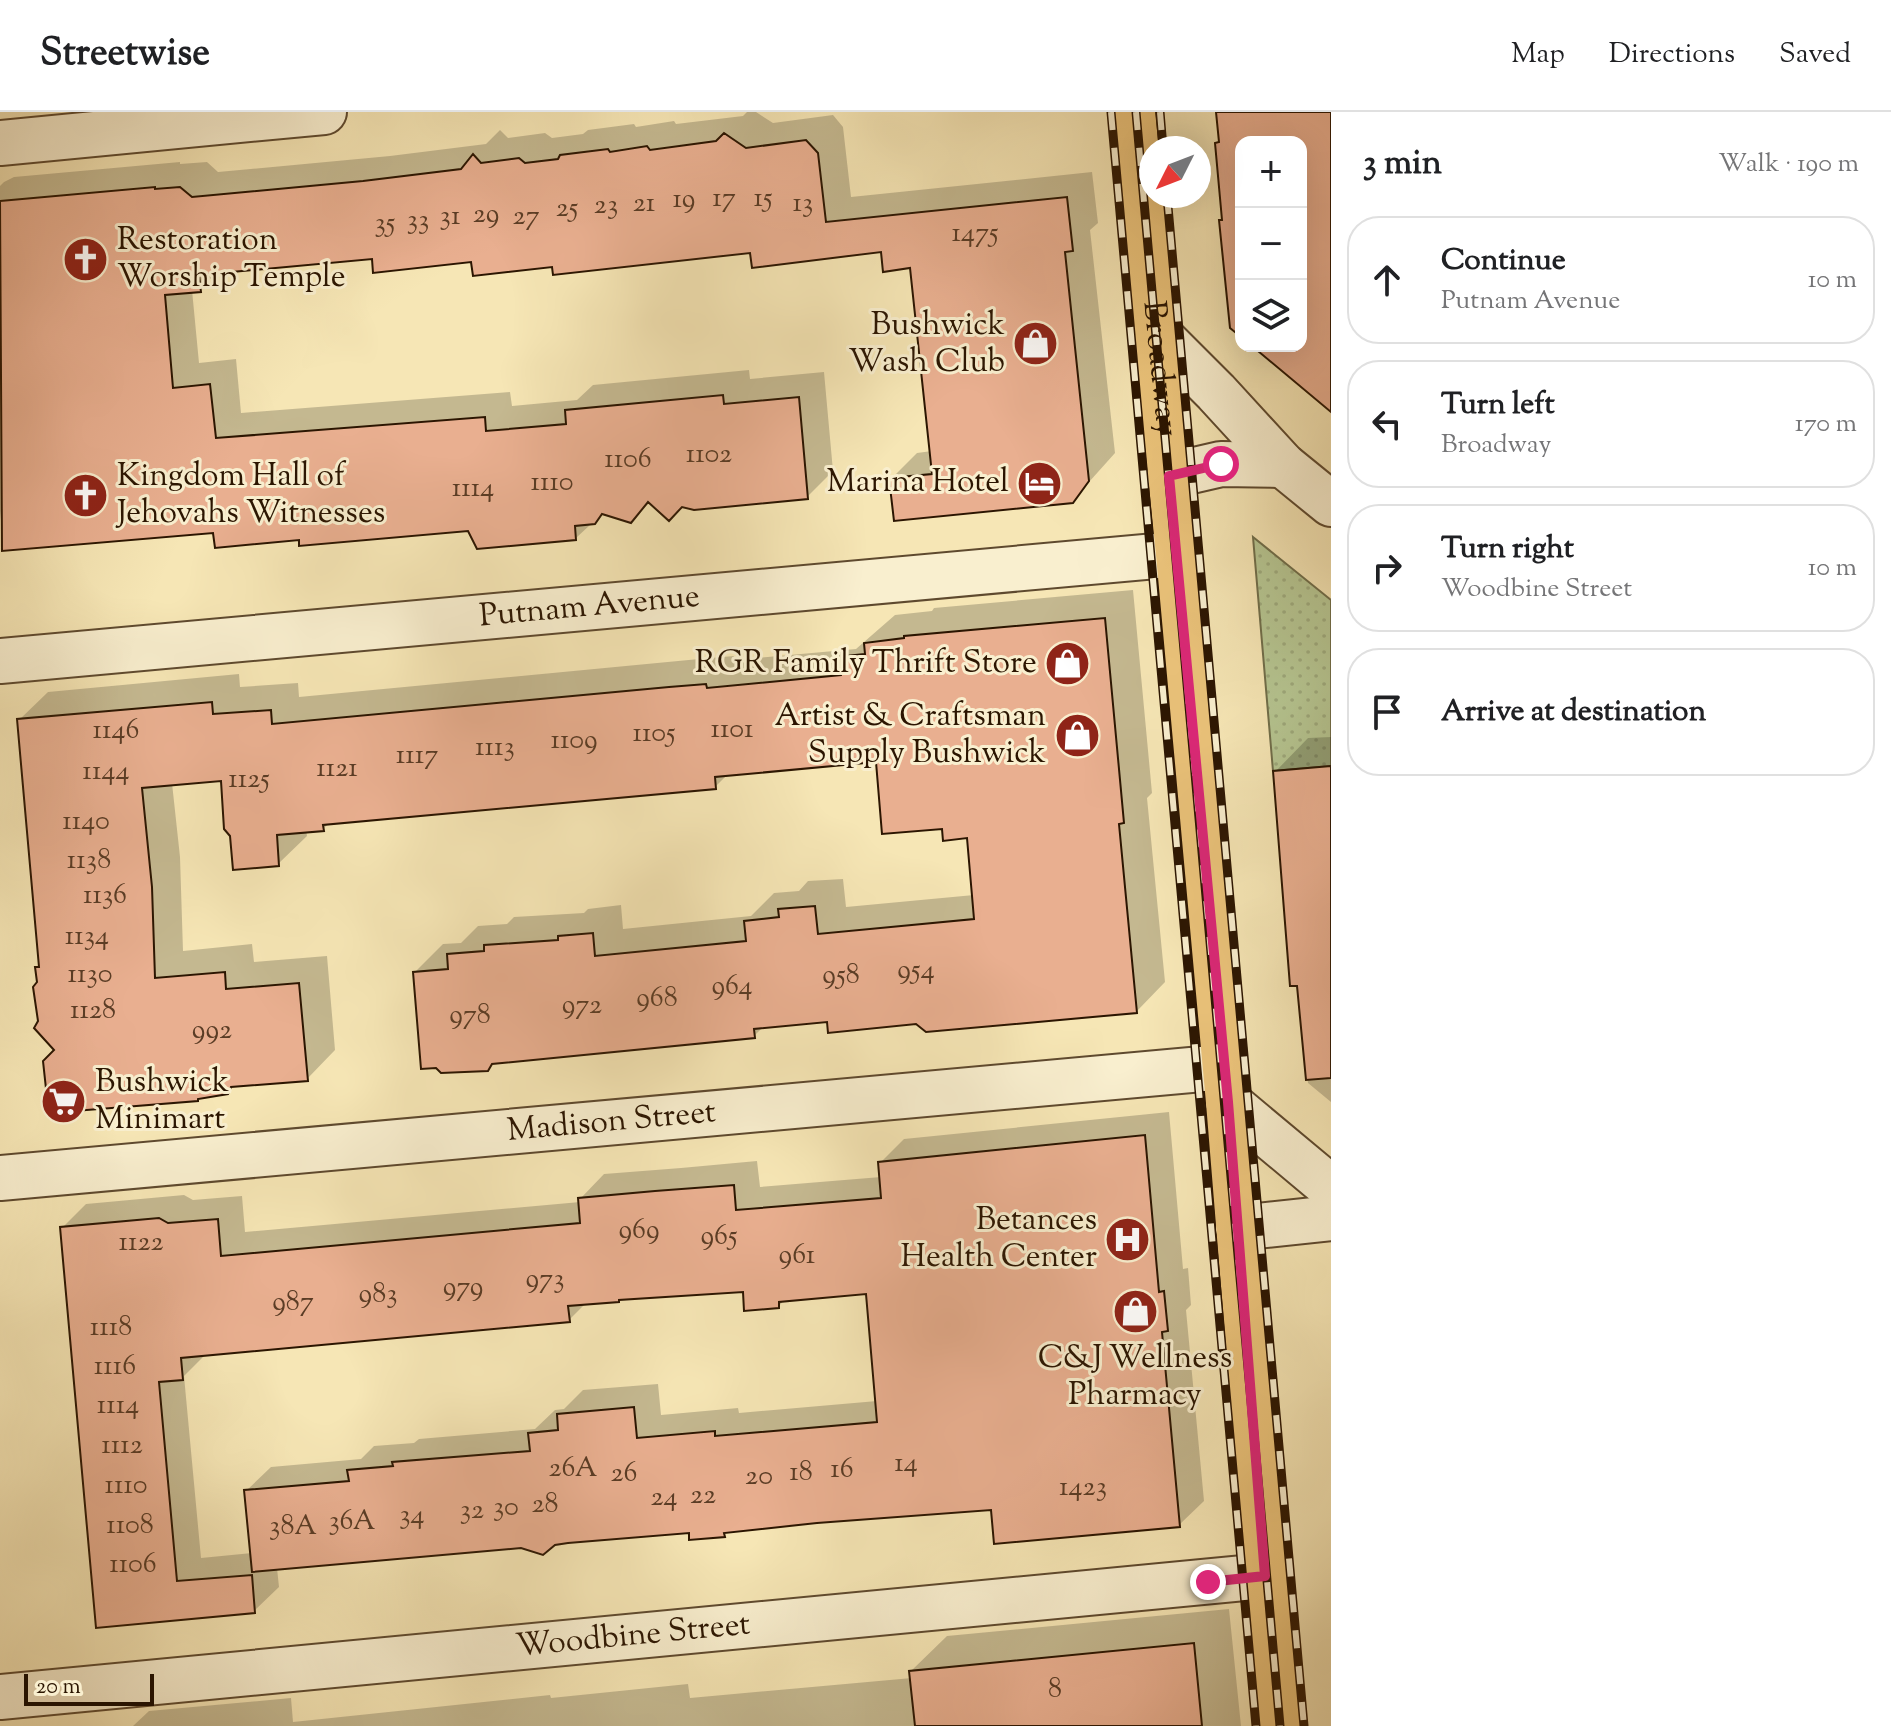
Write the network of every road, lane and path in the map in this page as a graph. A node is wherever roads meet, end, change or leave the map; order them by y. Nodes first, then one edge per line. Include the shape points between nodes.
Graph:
1 (324, 112) edge
2 (1133, 112) edge
3 (0, 143) edge
4 (1156, 332) junction
5 (1283, 465) junction
6 (1169, 476) junction
7 (1331, 504) edge
8 (1178, 554) junction
9 (0, 661) edge
10 (1226, 1084) junction
11 (0, 1178) edge
12 (1331, 1188) edge
13 (1331, 1218) edge
14 (1238, 1228) junction
15 (1265, 1576) junction
16 (0, 1697) edge
17 (1279, 1726) edge

1 - 3 street
2 - 4 main road, Broadway
4 - 5 street
4 - 6 main road, Broadway
5 - 6 street via 1221,464
5 - 7 street
6 - 8 main road, Broadway
8 - 9 street, Putnam Avenue
8 - 10 main road, Broadway
10 - 11 street, Madison Street
10 - 12 street
10 - 14 main road, Broadway
13 - 14 street
14 - 15 main road, Broadway
15 - 16 street, Woodbine Street
15 - 17 main road, Broadway

